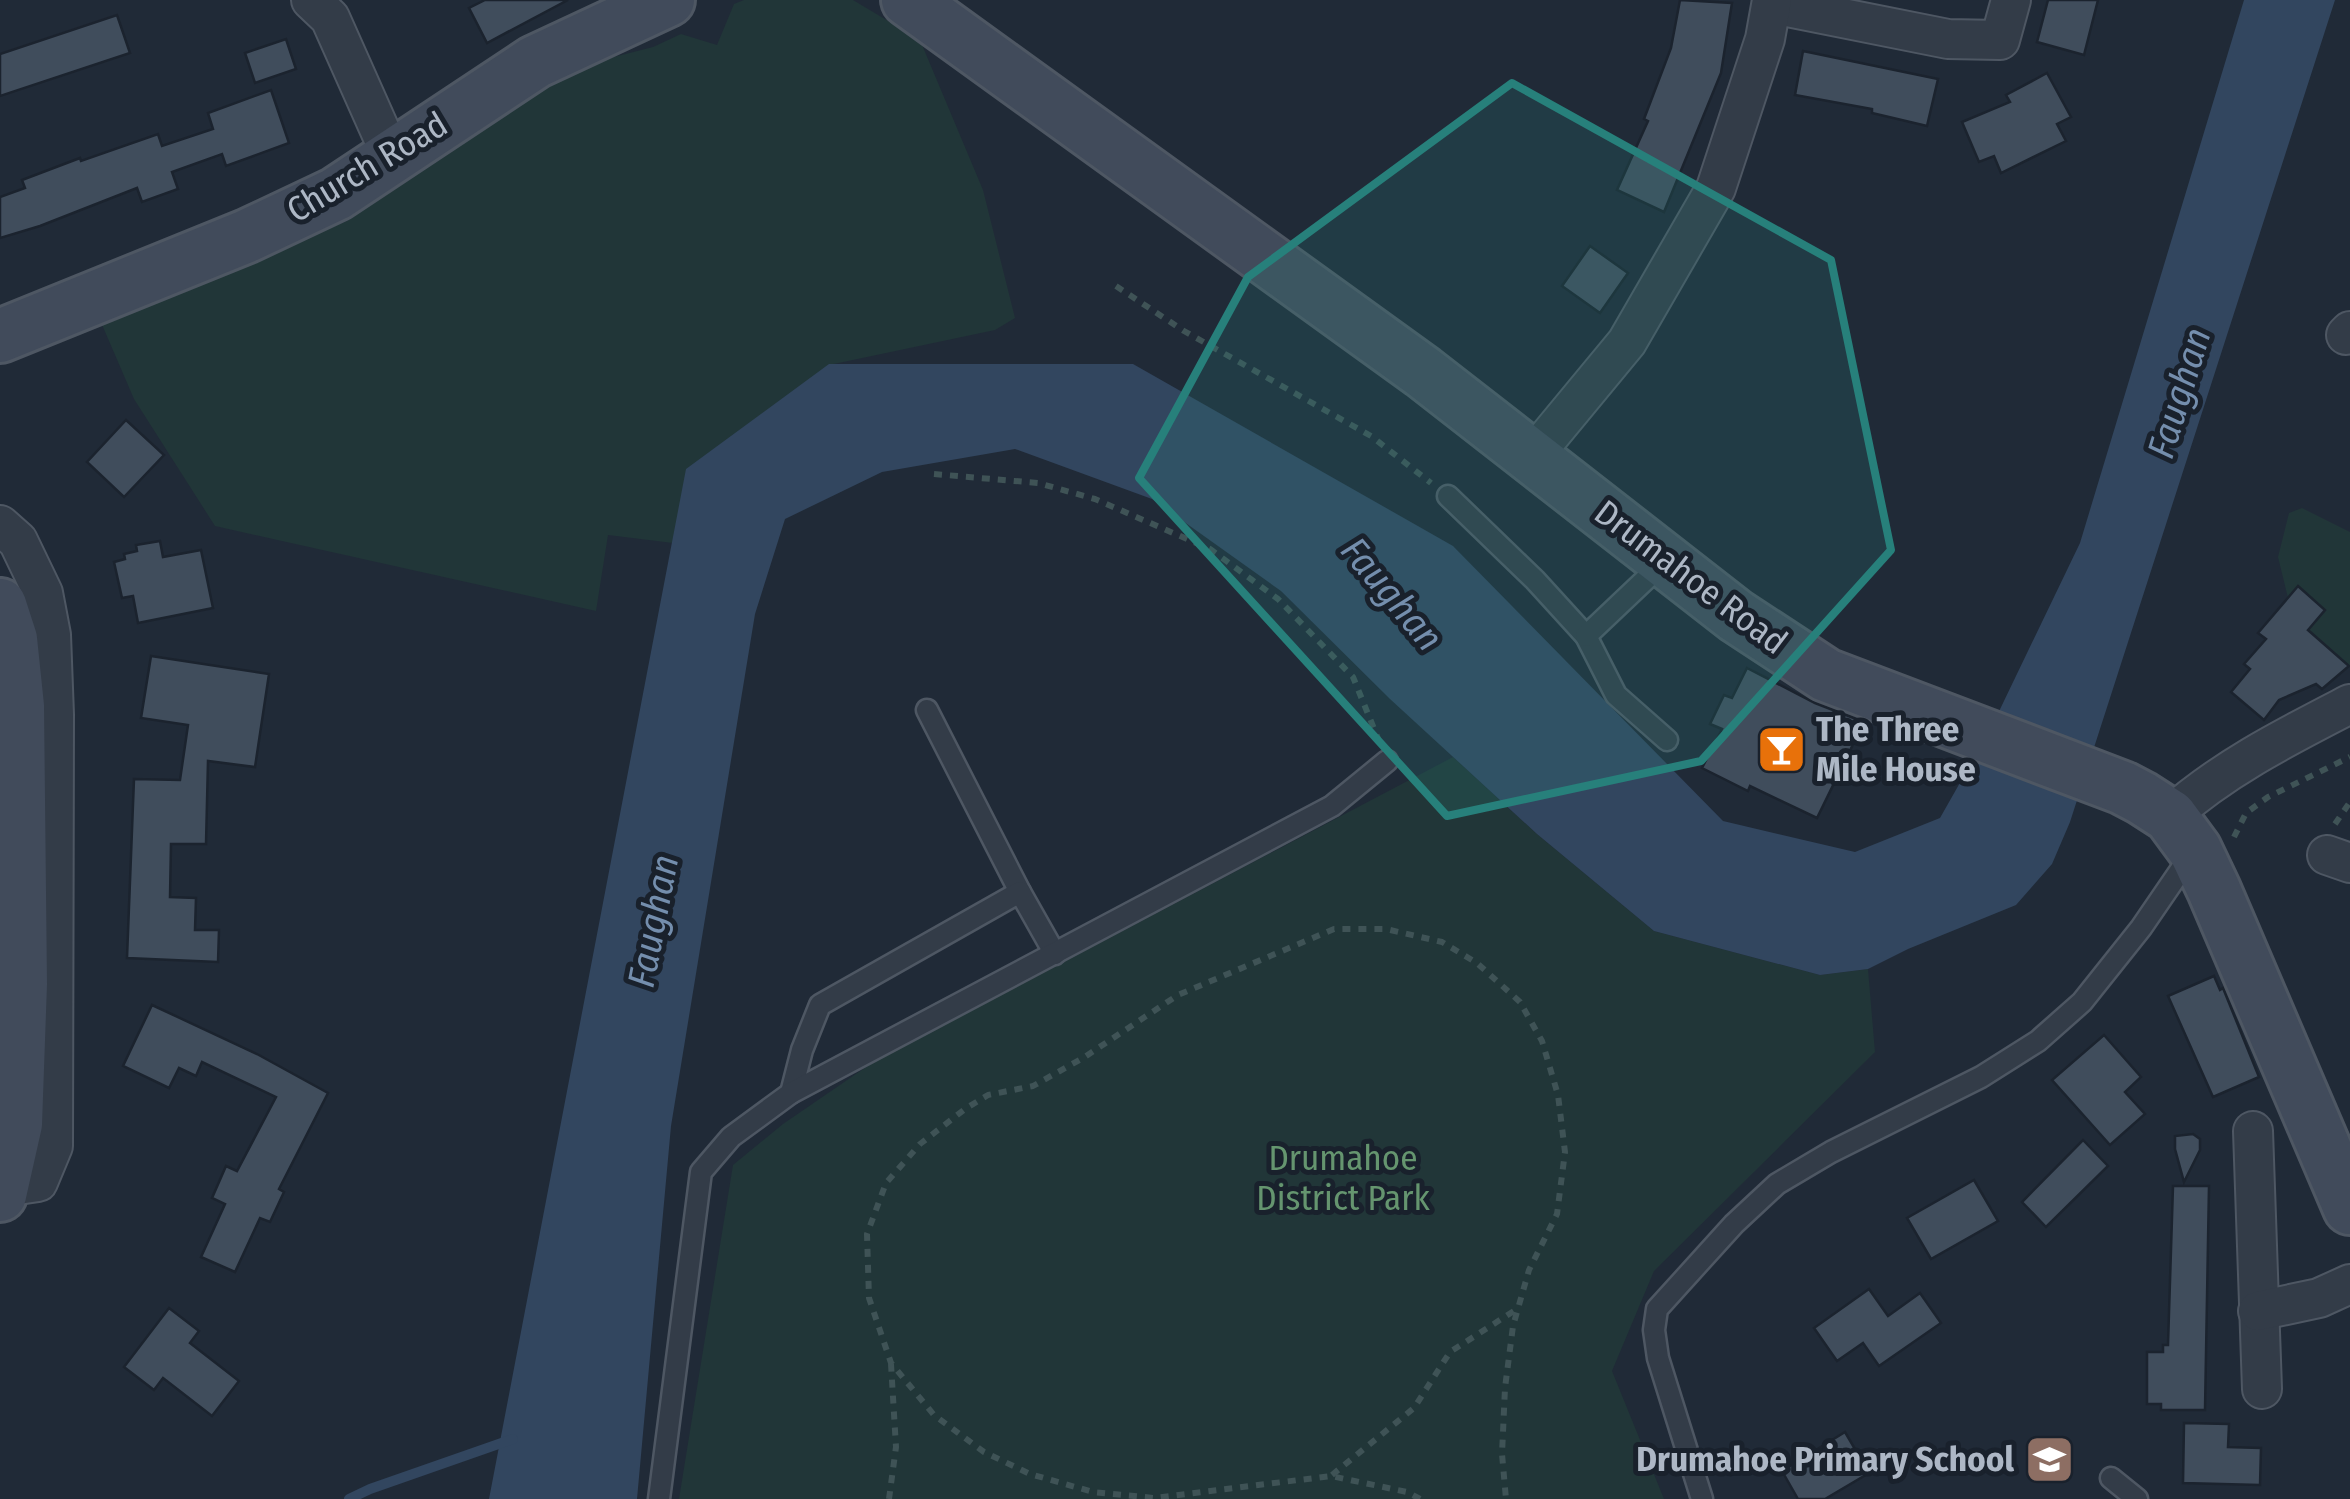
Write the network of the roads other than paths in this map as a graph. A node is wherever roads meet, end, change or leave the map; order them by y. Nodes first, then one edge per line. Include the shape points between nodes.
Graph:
1 (311, 0) edge
2 (668, 0) edge
3 (908, 0) edge
4 (2011, 0) edge
5 (1772, 2) edge
6 (391, 156) junction
7 (0, 336) edge
8 (1532, 456) junction
9 (1448, 496) road end
10 (0, 526) edge
11 (1666, 561) junction
12 (21, 626) edge
13 (1586, 636) junction
14 (2350, 704) edge
15 (926, 710) dead end
16 (1667, 740) dead end
17 (1387, 761) road end
18 (2193, 852) junction
19 (1020, 892) junction
20 (1055, 954) junction
21 (791, 1092) junction
22 (2253, 1131) dead end
23 (2, 1191) edge
24 (2350, 1208) edge
25 (2350, 1284) edge
26 (2258, 1311) junction
27 (2262, 1389) dead end
28 (2111, 1478) dead end
29 (659, 1499) edge
30 (1702, 1499) edge
31 (2137, 1499) edge

1 - 6 street via 330,18
2 - 6 street, Church Road via 535,62
3 - 8 street, Drumahoe Road
4 - 5 street via 2000,40 1948,38
5 - 8 street via 1716,188 1626,342
6 - 7 street, Church Road via 336,194 247,236
8 - 11 street, Drumahoe Road
9 - 13 lane
10 - 12 street via 18,540 43,593
11 - 13 lane
11 - 18 street, Drumahoe Road via 1826,675 2123,788
12 - 23 street via 21,984 16,1124
13 - 16 lane via 1616,695
14 - 18 street via 2200,789
15 - 19 lane
17 - 20 lane via 1332,806
18 - 24 street
18 - 30 lane via 2082,1002 2038,1041 1778,1184 1656,1308 1658,1358
19 - 20 lane
19 - 21 lane via 820,1005
20 - 21 lane
21 - 29 lane via 732,1137 701,1172
22 - 26 street
25 - 26 street
26 - 27 street
28 - 31 lane

